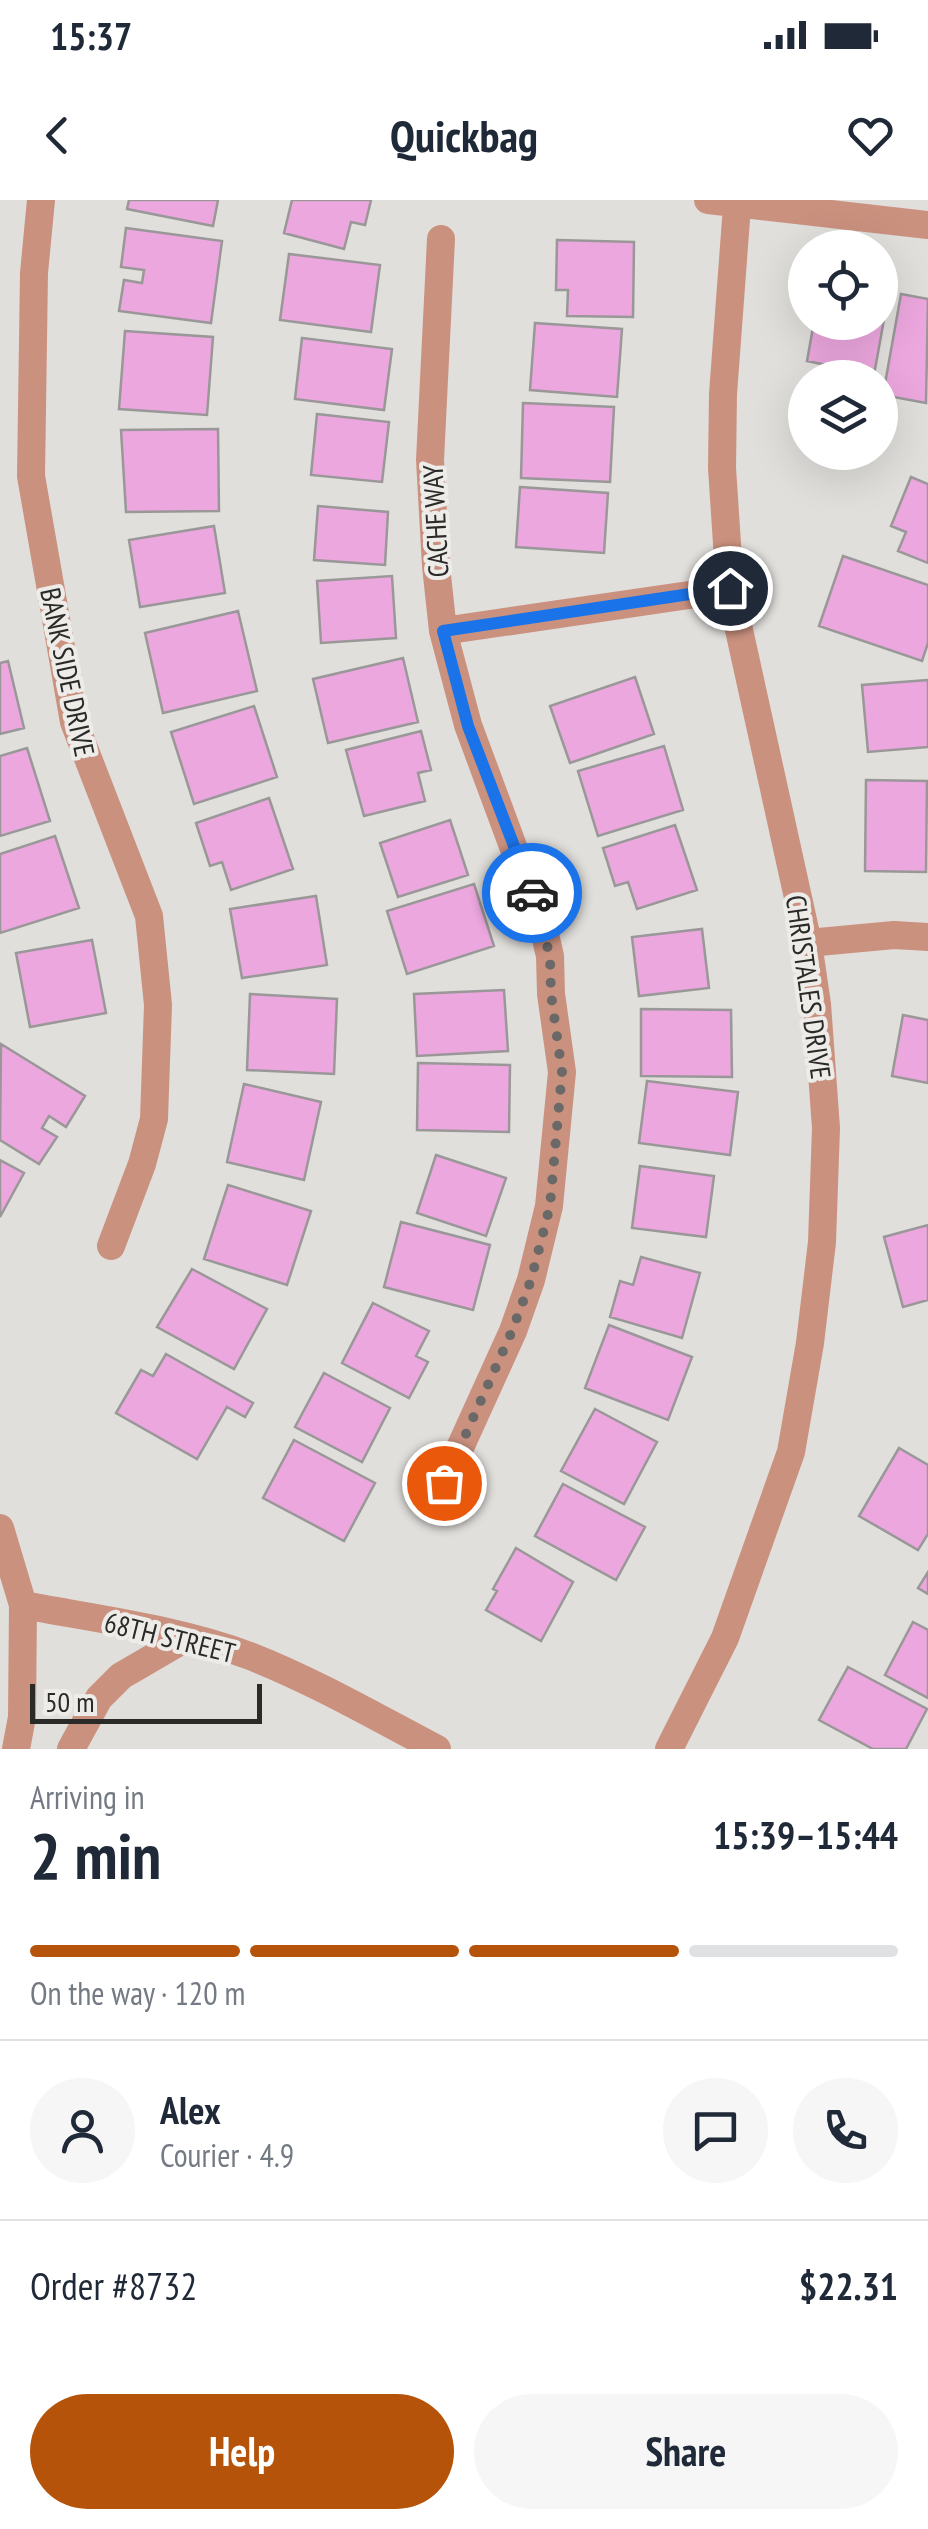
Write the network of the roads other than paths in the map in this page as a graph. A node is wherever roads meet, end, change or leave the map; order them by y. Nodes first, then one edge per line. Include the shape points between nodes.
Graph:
1 (40, 200) edge
2 (708, 200) edge
3 (738, 206) junction
4 (928, 225) edge
5 (440, 240) dead end
6 (730, 588) junction
7 (443, 631) junction
8 (928, 937) edge
9 (808, 943) junction
10 (111, 1246) dead end
11 (444, 1483) dead end
12 (0, 1528) edge
13 (12, 1607) edge
14 (188, 1637) junction
15 (16, 1749) edge
16 (71, 1749) edge
17 (438, 1749) edge
18 (669, 1749) edge

1 - 10 street, BANK SIDE DRIVE via 30,476 74,722 149,916 158,1005 154,1119
2 - 3 street
3 - 4 street
3 - 6 street, CHRISTALES DRIVE via 722,468
5 - 7 street, CACHE WAY via 430,460
6 - 7 street
6 - 9 street, CHRISTALES DRIVE
7 - 11 street, CACHE WAY via 468,726 544,930 562,1072 550,1206 531,1280
8 - 9 street
9 - 18 street, CHRISTALES DRIVE via 826,1128 810,1343 791,1452 753,1562 725,1638
12 - 13 street
13 - 14 street, 68TH STREET
13 - 15 street via 22,1717
14 - 16 street via 121,1676 99,1698
14 - 17 street, 68TH STREET via 250,1656

